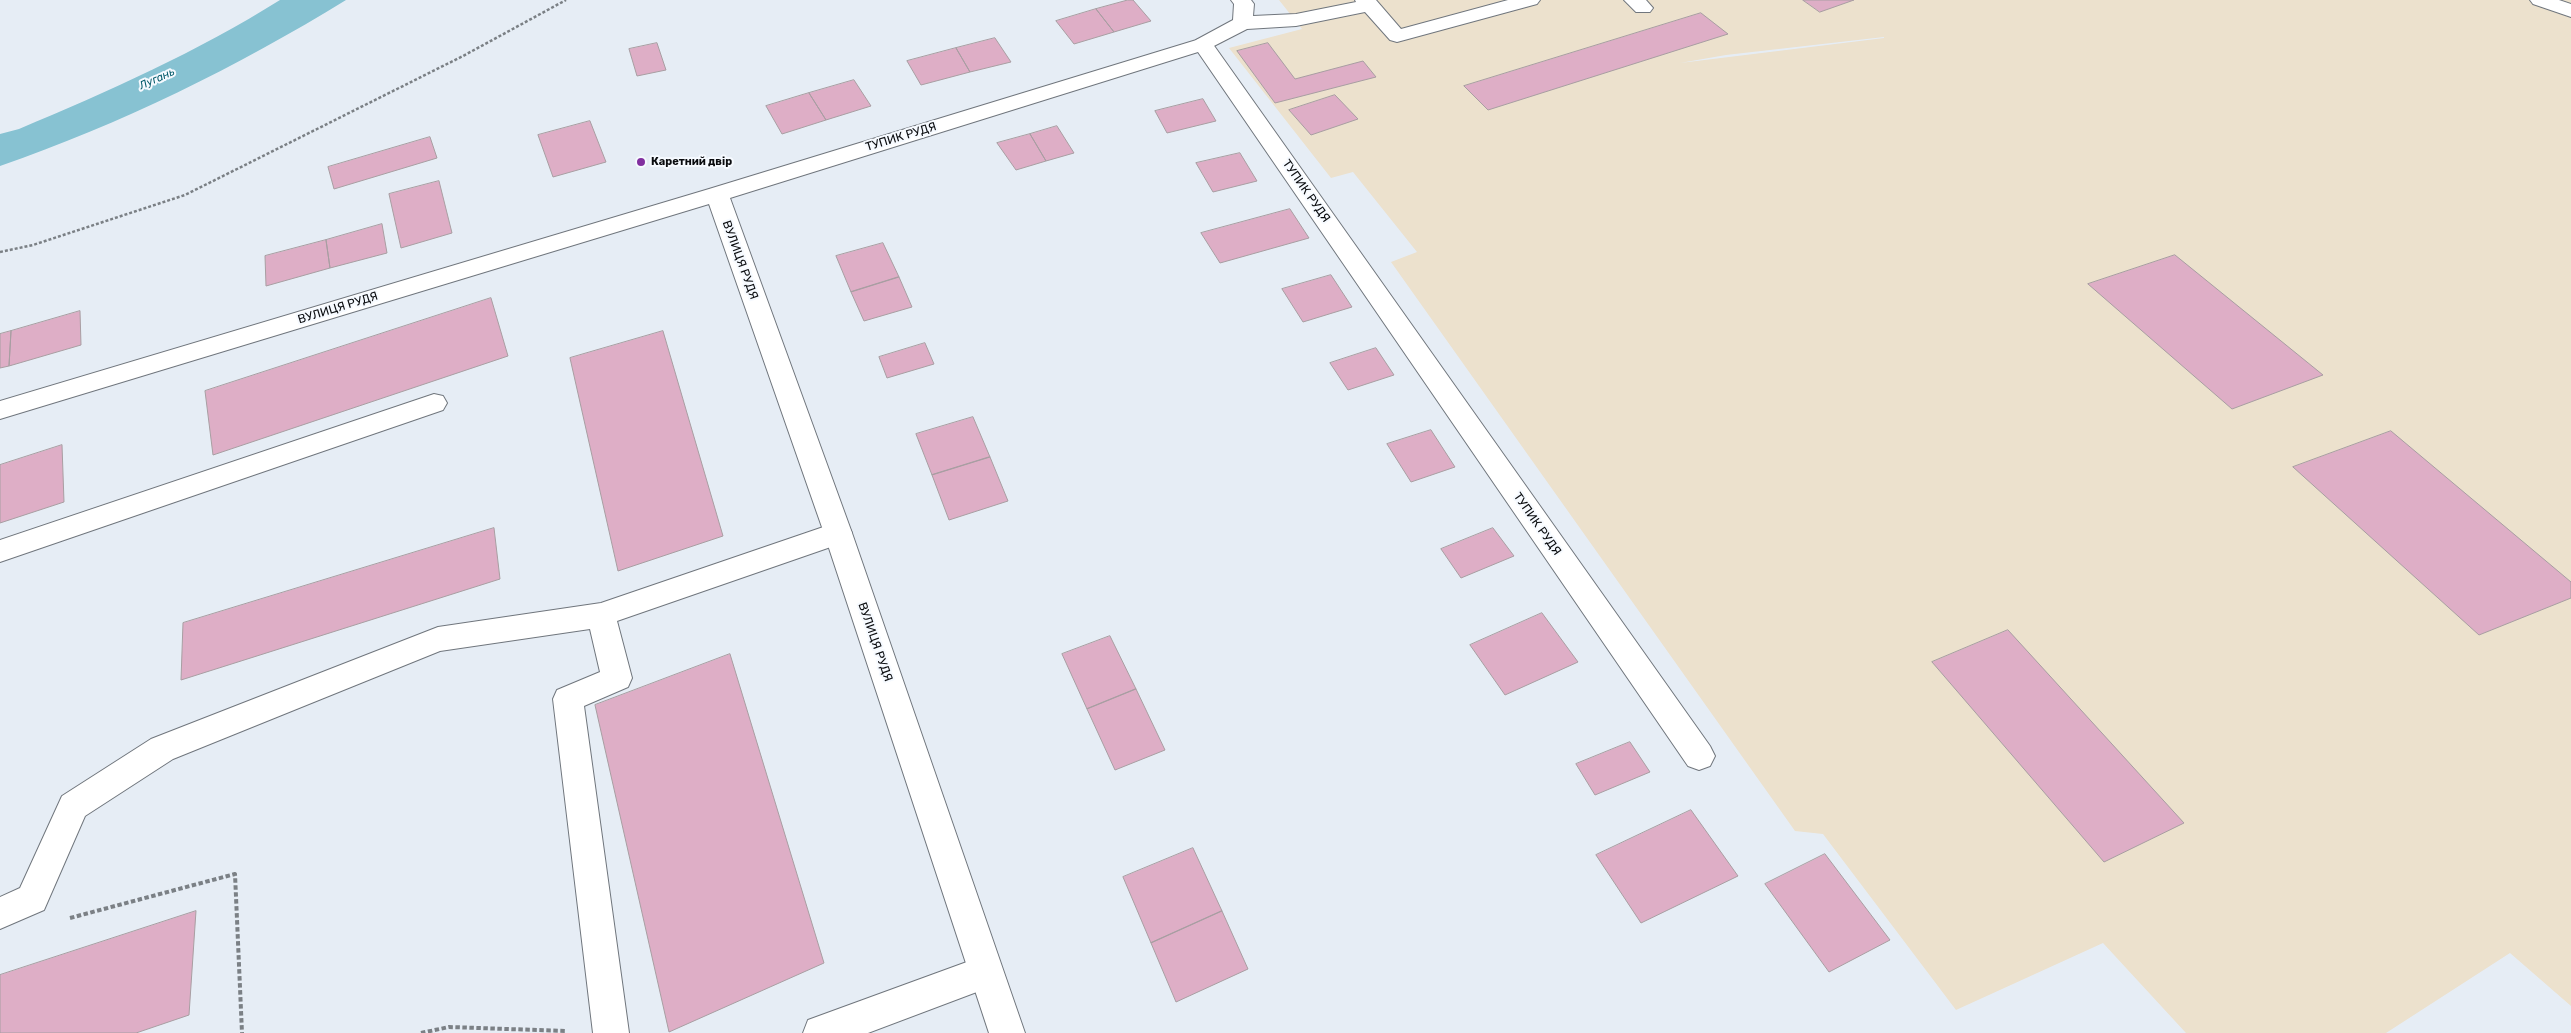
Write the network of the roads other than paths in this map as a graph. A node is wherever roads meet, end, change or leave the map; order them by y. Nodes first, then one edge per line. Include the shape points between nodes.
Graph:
1 (1241, 0) edge
2 (1530, 0) edge
3 (2540, 0) edge
4 (1367, 2) edge
5 (2571, 12) edge
6 (1243, 23) junction
7 (1203, 44) junction
8 (717, 194) junction
9 (434, 404) dead end
10 (0, 410) edge
11 (838, 533) junction
12 (0, 550) edge
13 (601, 615) junction
14 (1699, 756) dead end
15 (0, 913) edge
16 (986, 972) junction
17 (611, 1033) edge
18 (821, 1033) edge
19 (1007, 1033) edge

1 - 6 street via 1244,4
2 - 4 street via 1397,36
3 - 5 street
4 - 6 street via 1296,20
6 - 7 street
7 - 8 street, ТУПИК РУДЯ
7 - 14 street, ТУПИК РУДЯ
8 - 10 street, ВУЛИЦЯ РУДЯ
8 - 11 street, ВУЛИЦЯ РУДЯ
9 - 12 street
11 - 13 street
11 - 16 street, ВУЛИЦЯ РУДЯ
13 - 15 street via 438,638 162,749 73,806 32,899
13 - 17 street via 617,678 568,699
16 - 18 street
16 - 19 street, ВУЛИЦЯ РУДЯ

